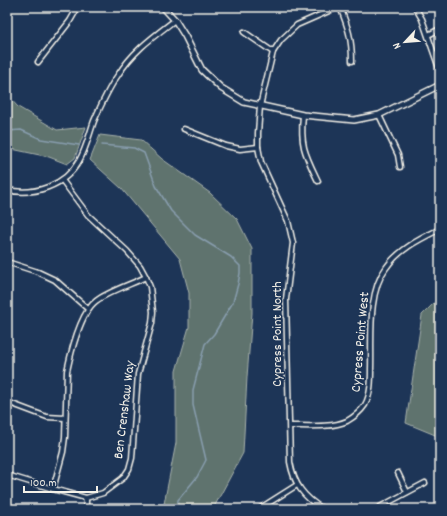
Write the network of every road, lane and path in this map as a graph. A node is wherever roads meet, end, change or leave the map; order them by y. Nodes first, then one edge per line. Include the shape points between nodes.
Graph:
1 (78, 7) edge
2 (163, 7) edge
3 (339, 7) edge
4 (415, 7) edge
5 (175, 20) junction
6 (440, 29) edge
7 (244, 32) dead end
8 (428, 35) junction
9 (273, 52) junction
10 (352, 61) dead end
11 (38, 62) dead end
12 (440, 71) edge
13 (440, 85) edge
14 (260, 106) junction
15 (303, 115) junction
16 (379, 115) junction
17 (184, 129) dead end
18 (258, 147) junction
19 (400, 167) dead end
20 (62, 180) junction
21 (318, 181) dead end
22 (7, 190) edge
23 (440, 229) edge
24 (7, 262) edge
25 (146, 277) junction
26 (88, 309) junction
27 (7, 402) edge
28 (65, 418) junction
29 (290, 426) junction
30 (398, 473) dead end
31 (7, 475) edge
32 (425, 483) dead end
33 (297, 485) junction
34 (53, 490) junction
35 (407, 492) junction
36 (86, 498) junction
37 (86, 509) edge
38 (259, 509) edge
39 (323, 509) edge
40 (376, 509) edge

1 - 11 street
2 - 5 street
3 - 9 street via 297,25
3 - 10 street via 349,31
4 - 8 street
5 - 14 street via 202,70 232,95 244,102
5 - 20 street via 129,58 103,100 78,162
6 - 8 street
7 - 9 street
8 - 12 street
9 - 14 street, Cypress Point North
13 - 16 street
14 - 15 street
14 - 18 street, Cypress Point North
15 - 16 street via 354,120
15 - 21 street via 302,144
16 - 19 street via 398,155
17 - 18 street via 226,146 240,149
18 - 29 street, Cypress Point North via 261,162 288,222 293,243 286,299
20 - 22 street via 39,190
20 - 25 street, Ben Crenshaw Way via 88,215 127,251
23 - 29 street, Cypress Point West via 405,249 386,267 379,279 372,304 371,379 365,405 358,413 337,425
24 - 26 street via 55,280
25 - 26 street via 96,301
25 - 36 street, Ben Crenshaw Way via 154,312 138,374 132,458 123,478 102,494
26 - 28 street via 69,361
27 - 28 street via 47,417
28 - 34 street via 63,452
29 - 33 street, Cypress Point North via 290,462
30 - 35 street
31 - 34 street
32 - 35 street
33 - 38 street
33 - 39 street, Cypress Point North via 307,498
34 - 36 street
35 - 40 street
36 - 37 street

